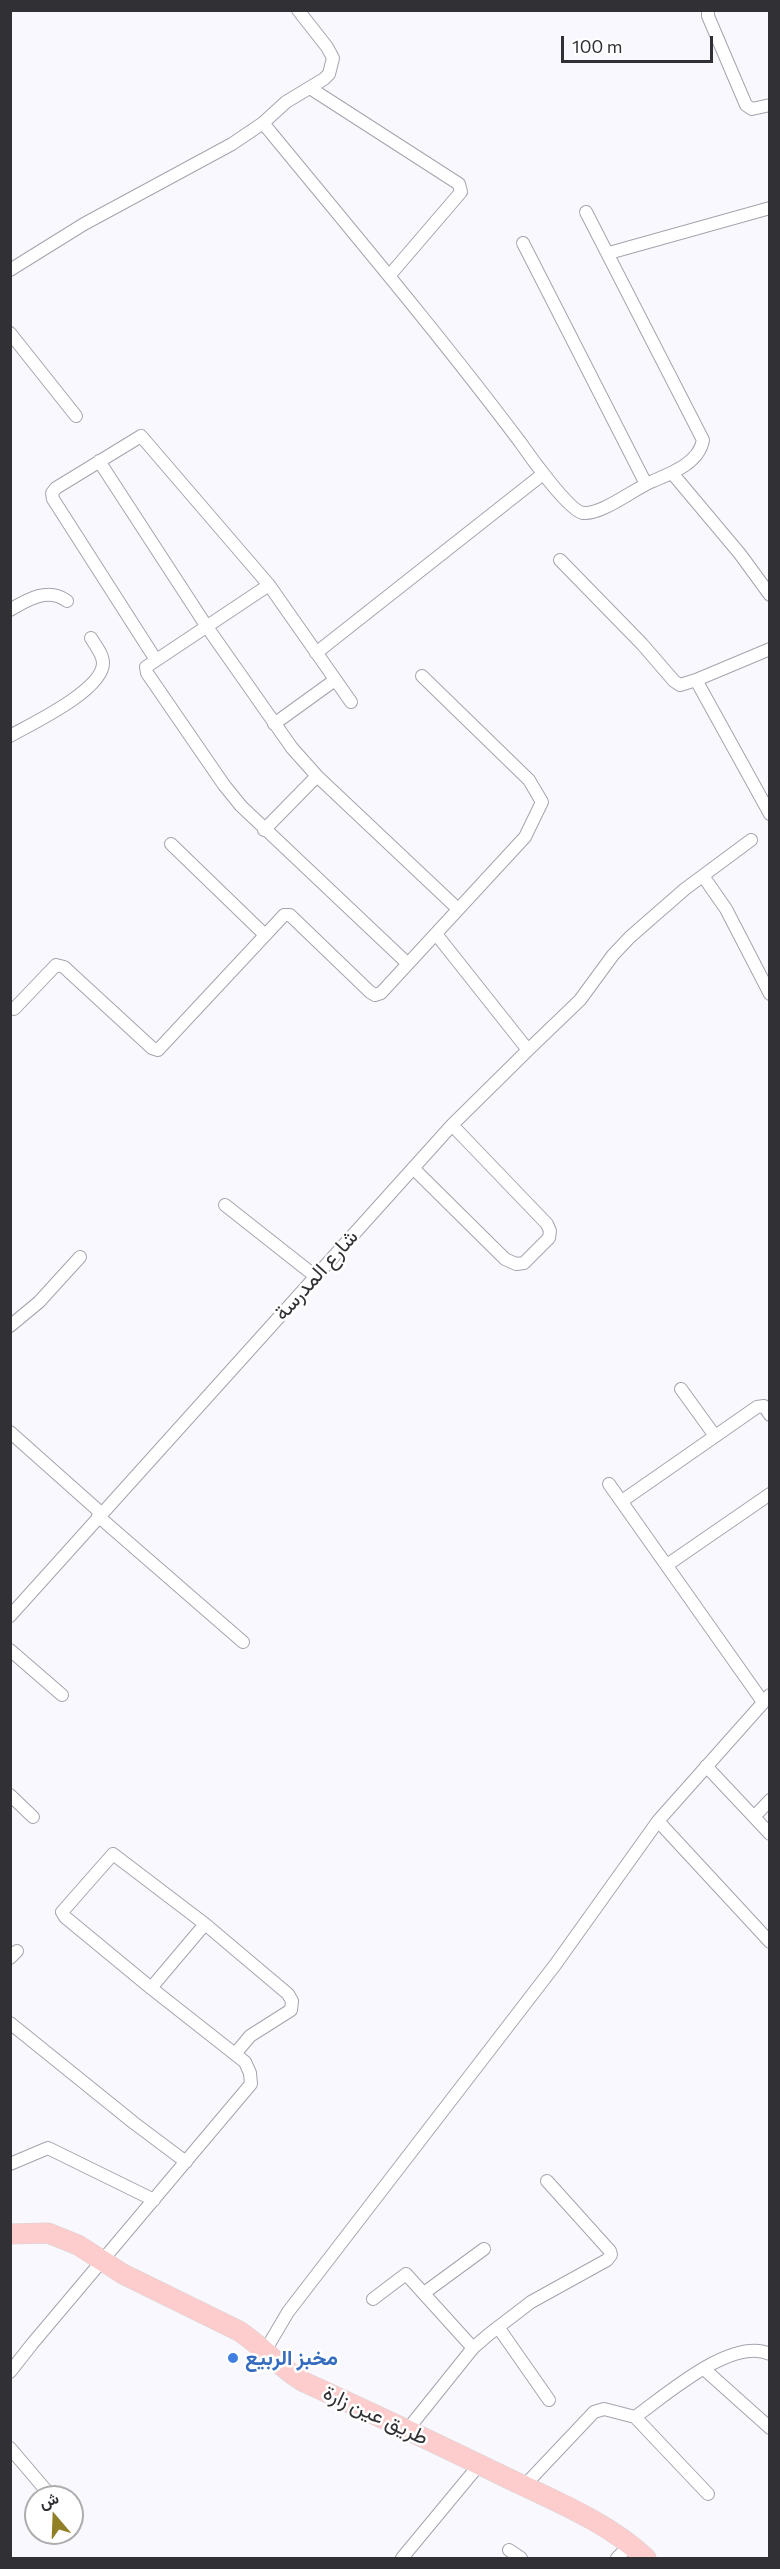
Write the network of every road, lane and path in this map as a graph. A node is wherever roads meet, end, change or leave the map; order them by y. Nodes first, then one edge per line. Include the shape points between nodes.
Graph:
1 (298, 10) edge
2 (708, 10) edge
3 (310, 88) junction
4 (770, 105) edge
5 (263, 123) junction
6 (770, 208) edge
7 (586, 212) dead end
8 (523, 243) dead end
9 (609, 253) junction
10 (10, 270) edge
11 (388, 276) junction
12 (10, 333) edge
13 (76, 416) dead end
14 (99, 461) junction
15 (672, 473) junction
16 (543, 474) junction
17 (646, 484) junction
18 (560, 560) dead end
19 (269, 585) junction
20 (770, 595) edge
21 (67, 601) dead end
22 (10, 610) edge
23 (207, 627) junction
24 (91, 638) dead end
25 (770, 649) edge
26 (316, 653) junction
27 (156, 660) junction
28 (422, 676) dead end
29 (335, 680) junction
30 (696, 680) junction
31 (351, 702) dead end
32 (274, 724) junction
33 (10, 736) edge
34 (317, 776) junction
35 (770, 814) edge
36 (264, 830) junction
37 (751, 840) dead end
38 (171, 844) dead end
39 (703, 876) junction
40 (458, 909) junction
41 (264, 934) junction
42 (436, 934) junction
43 (407, 963) junction
44 (770, 994) edge
45 (14, 1009) dead end
46 (528, 1050) junction
47 (452, 1125) junction
48 (413, 1168) junction
49 (225, 1205) dead end
50 (81, 1257) dead end
51 (315, 1276) junction
52 (10, 1326) edge
53 (681, 1389) dead end
54 (770, 1415) edge
55 (10, 1432) edge
56 (715, 1436) junction
57 (609, 1484) dead end
58 (770, 1494) edge
59 (622, 1501) junction
60 (99, 1515) junction
61 (667, 1565) junction
62 (10, 1616) edge
63 (243, 1642) dead end
64 (10, 1650) edge
65 (62, 1695) dead end
66 (766, 1698) edge
67 (706, 1766) junction
68 (10, 1795) edge
69 (770, 1800) edge
70 (33, 1817) dead end
71 (754, 1817) junction
72 (658, 1821) junction
73 (770, 1834) edge
74 (205, 1924) junction
75 (770, 1942) edge
76 (152, 1988) junction
77 (10, 2023) edge
78 (235, 2054) junction
79 (186, 2162) junction
80 (10, 2164) edge
81 (547, 2181) dead end
82 (154, 2200) junction
83 (10, 2234) edge
84 (484, 2249) dead end
85 (102, 2261) junction
86 (424, 2293) junction
87 (373, 2299) dead end
88 (498, 2327) junction
89 (473, 2348) junction
90 (265, 2351) junction
91 (770, 2354) edge
92 (704, 2369) junction
93 (10, 2372) edge
94 (549, 2400) dead end
95 (635, 2417) junction
96 (770, 2428) edge
97 (408, 2429) junction
98 (10, 2448) edge
99 (480, 2465) junction
100 (42, 2485) edge
101 (524, 2486) junction
102 (708, 2494) dead end
103 (631, 2544) junction
104 (508, 2550) dead end
105 (402, 2559) edge
106 (521, 2559) edge
107 (617, 2559) edge
108 (646, 2559) edge

1 - 3 street via 333,58 329,74
2 - 4 street via 746,105 752,109
3 - 5 street via 286,102
3 - 11 street via 461,188
5 - 10 street
5 - 11 street
6 - 9 street
7 - 9 street
8 - 17 street
9 - 15 street via 703,440 696,457
11 - 16 street
12 - 13 street
14 - 19 street via 141,436
14 - 23 street
14 - 27 street via 56,488 53,499
15 - 17 street
15 - 20 street
16 - 17 street via 583,513 602,508
16 - 26 street
18 - 30 street via 674,681 680,684
19 - 23 street
19 - 26 street
21 - 22 street via 59,594 49,594
23 - 27 street
23 - 32 street
24 - 33 street via 104,659 97,678 76,697
25 - 30 street
26 - 29 street
27 - 36 street via 146,667 150,679 224,785
28 - 40 street via 529,780 542,802 525,837
29 - 31 street
29 - 32 street
30 - 35 street
32 - 34 street
34 - 36 street
34 - 40 street
36 - 43 street
37 - 39 street, شارع المدرسة
38 - 41 street
39 - 44 street via 726,909
39 - 46 street, شارع المدرسة via 630,937 580,1000
40 - 42 street
41 - 43 street via 277,919 290,915 375,995
41 - 45 street via 158,1050 57,965
42 - 43 street
42 - 46 street
46 - 47 street, شارع المدرسة
47 - 48 street, شارع المدرسة
47 - 48 street via 547,1224 549,1238 524,1263 516,1264 505,1258
48 - 51 street, شارع المدرسة
49 - 51 street
50 - 52 street
51 - 60 street, شارع المدرسة via 198,1410
53 - 56 street
54 - 56 street via 764,1406 757,1407
55 - 60 street
56 - 59 street
57 - 59 street
58 - 61 street
59 - 61 street
60 - 62 street, شارع المدرسة
60 - 63 street
61 - 66 street
64 - 65 street
66 - 67 street
67 - 71 street
67 - 72 street
68 - 70 street
69 - 71 street
71 - 73 street
72 - 75 street
72 - 90 street via 555,1965 288,2312
74 - 76 street
74 - 76 street via 113,1854 62,1912
74 - 78 street via 292,2001 291,2010 250,2036
76 - 78 street
77 - 79 street
78 - 79 street via 250,2073 251,2084
79 - 82 street
80 - 82 street via 48,2148
81 - 88 street via 611,2255 531,2302
82 - 85 street
83 - 85 main road, طريق عين زارة via 48,2233 78,2245
84 - 86 street
85 - 90 main road, طريق عين زارة via 239,2331
85 - 93 street
86 - 87 street via 406,2274
86 - 89 street
88 - 89 street
88 - 94 street
89 - 97 street
90 - 97 main road, طريق عين زارة via 304,2382
91 - 92 street via 760,2349 735,2353
92 - 95 street
92 - 96 street
95 - 101 street via 604,2409 594,2412
95 - 102 street
97 - 99 main road, طريق عين زارة
98 - 100 street
99 - 101 main road, طريق عين زارة
99 - 105 street
101 - 103 main road, طريق عين زارة
103 - 107 street
103 - 108 main road, طريق عين زارة
104 - 106 street

